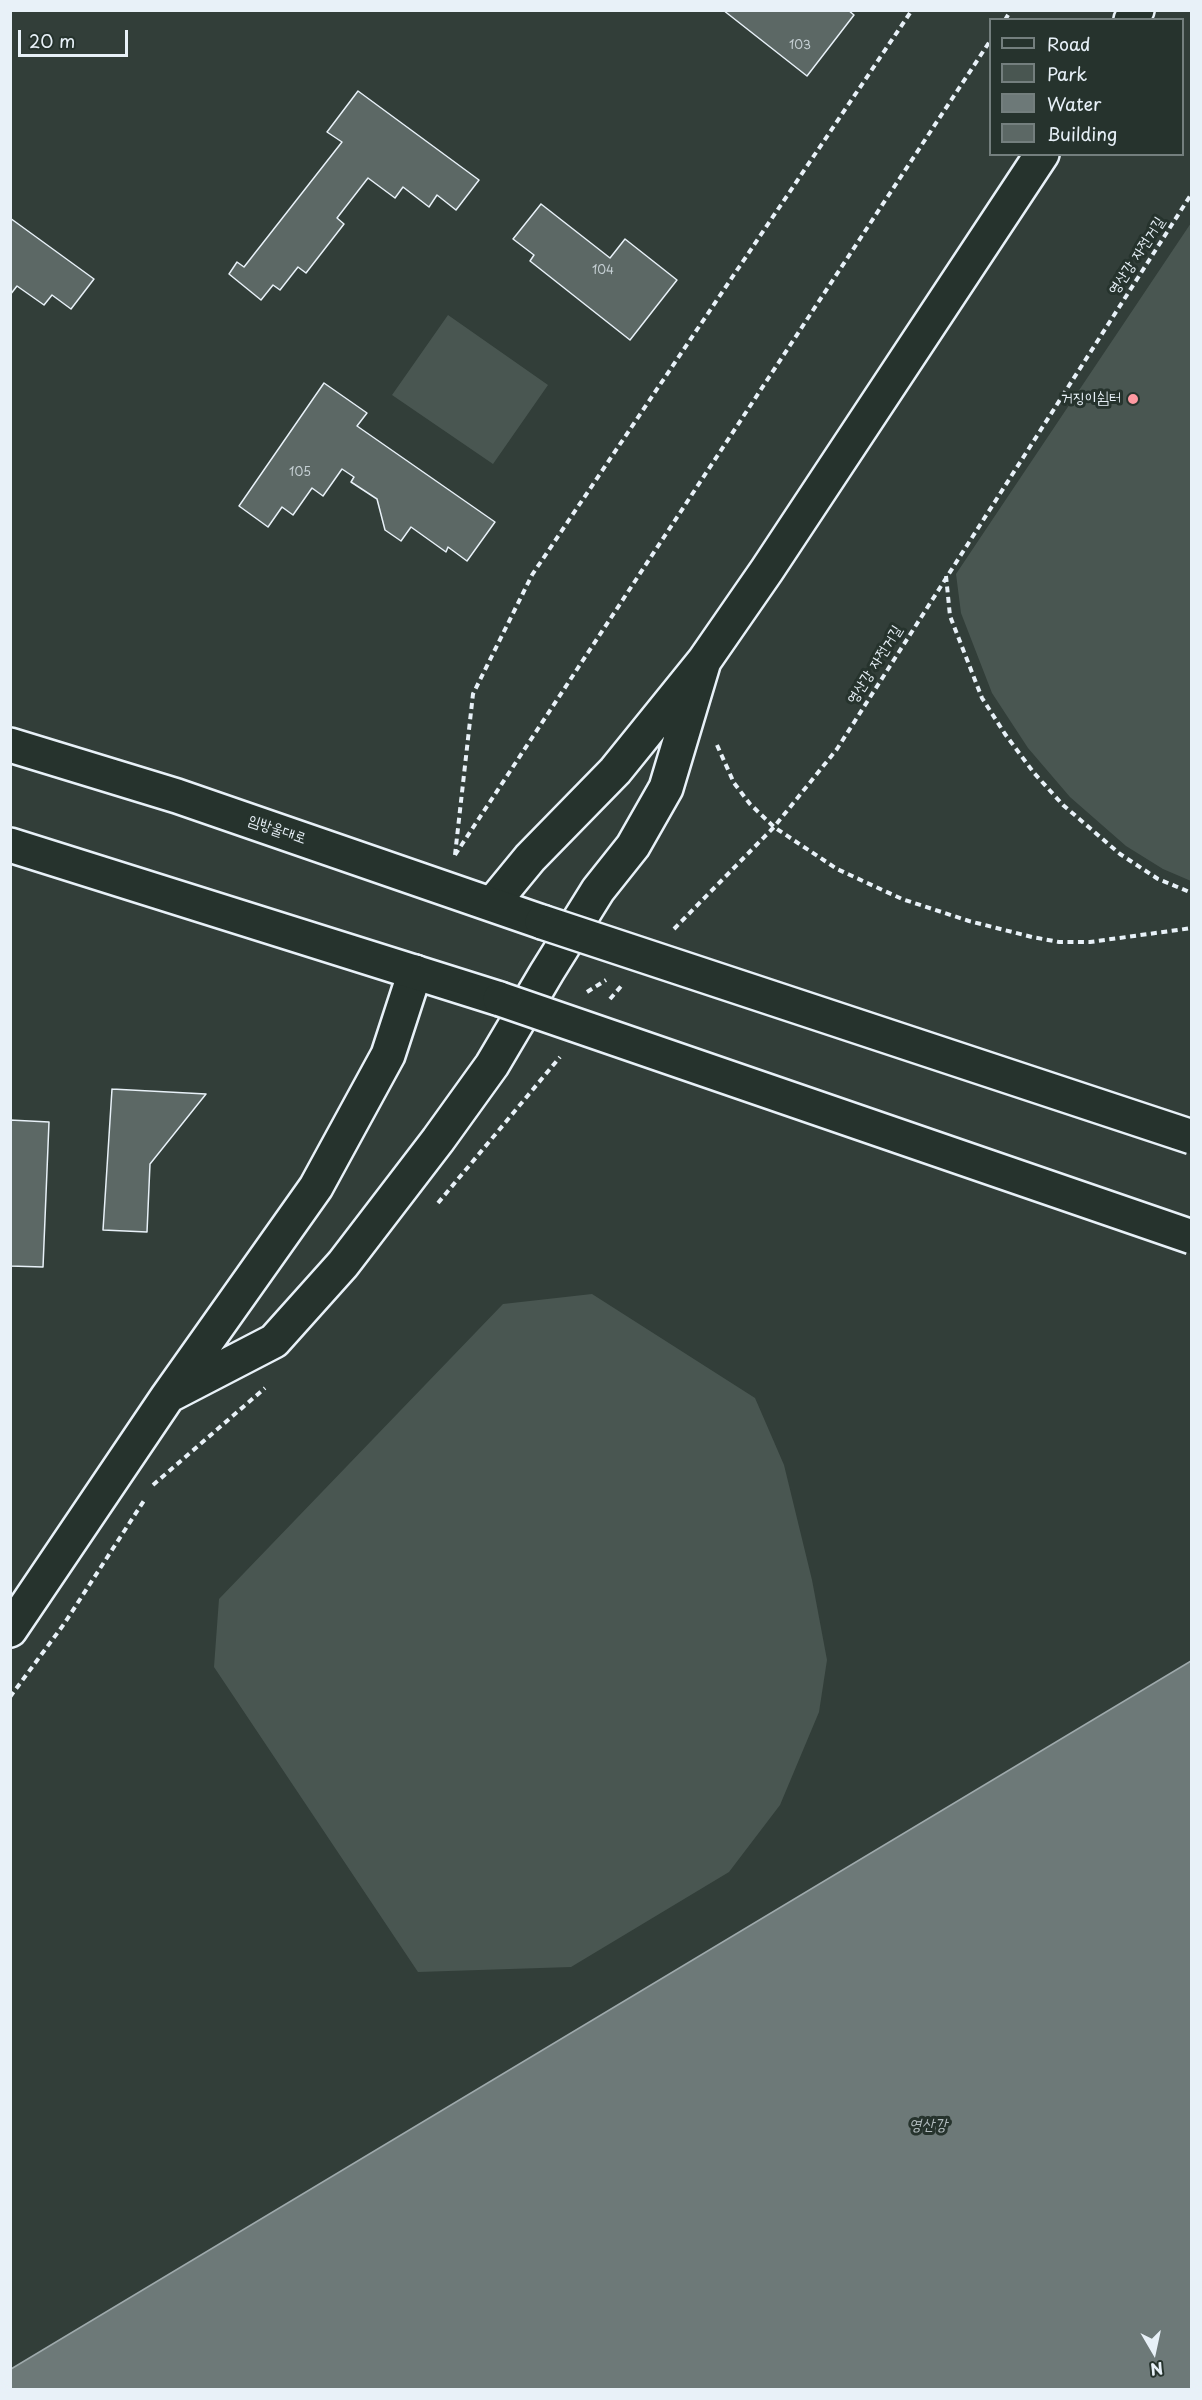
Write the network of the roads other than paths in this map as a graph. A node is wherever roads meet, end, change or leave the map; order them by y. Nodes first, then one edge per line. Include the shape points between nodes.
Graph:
1 (1041, 156) edge
2 (704, 661) junction
3 (10, 745) edge
4 (10, 846) edge
5 (493, 903) junction
6 (415, 972) junction
7 (1191, 1137) edge
8 (1191, 1237) edge
9 (168, 1396) junction
10 (10, 1630) edge

1 - 2 street
2 - 5 street via 615,771 530,858
2 - 9 street via 666,788 633,846 598,890 492,1065 438,1140 343,1264 274,1341
3 - 5 street, 임방울대로 via 177,796
4 - 6 street
5 - 7 street, 임방울대로, bridge
6 - 8 street, bridge
6 - 9 street via 388,1055 316,1187
9 - 10 street

